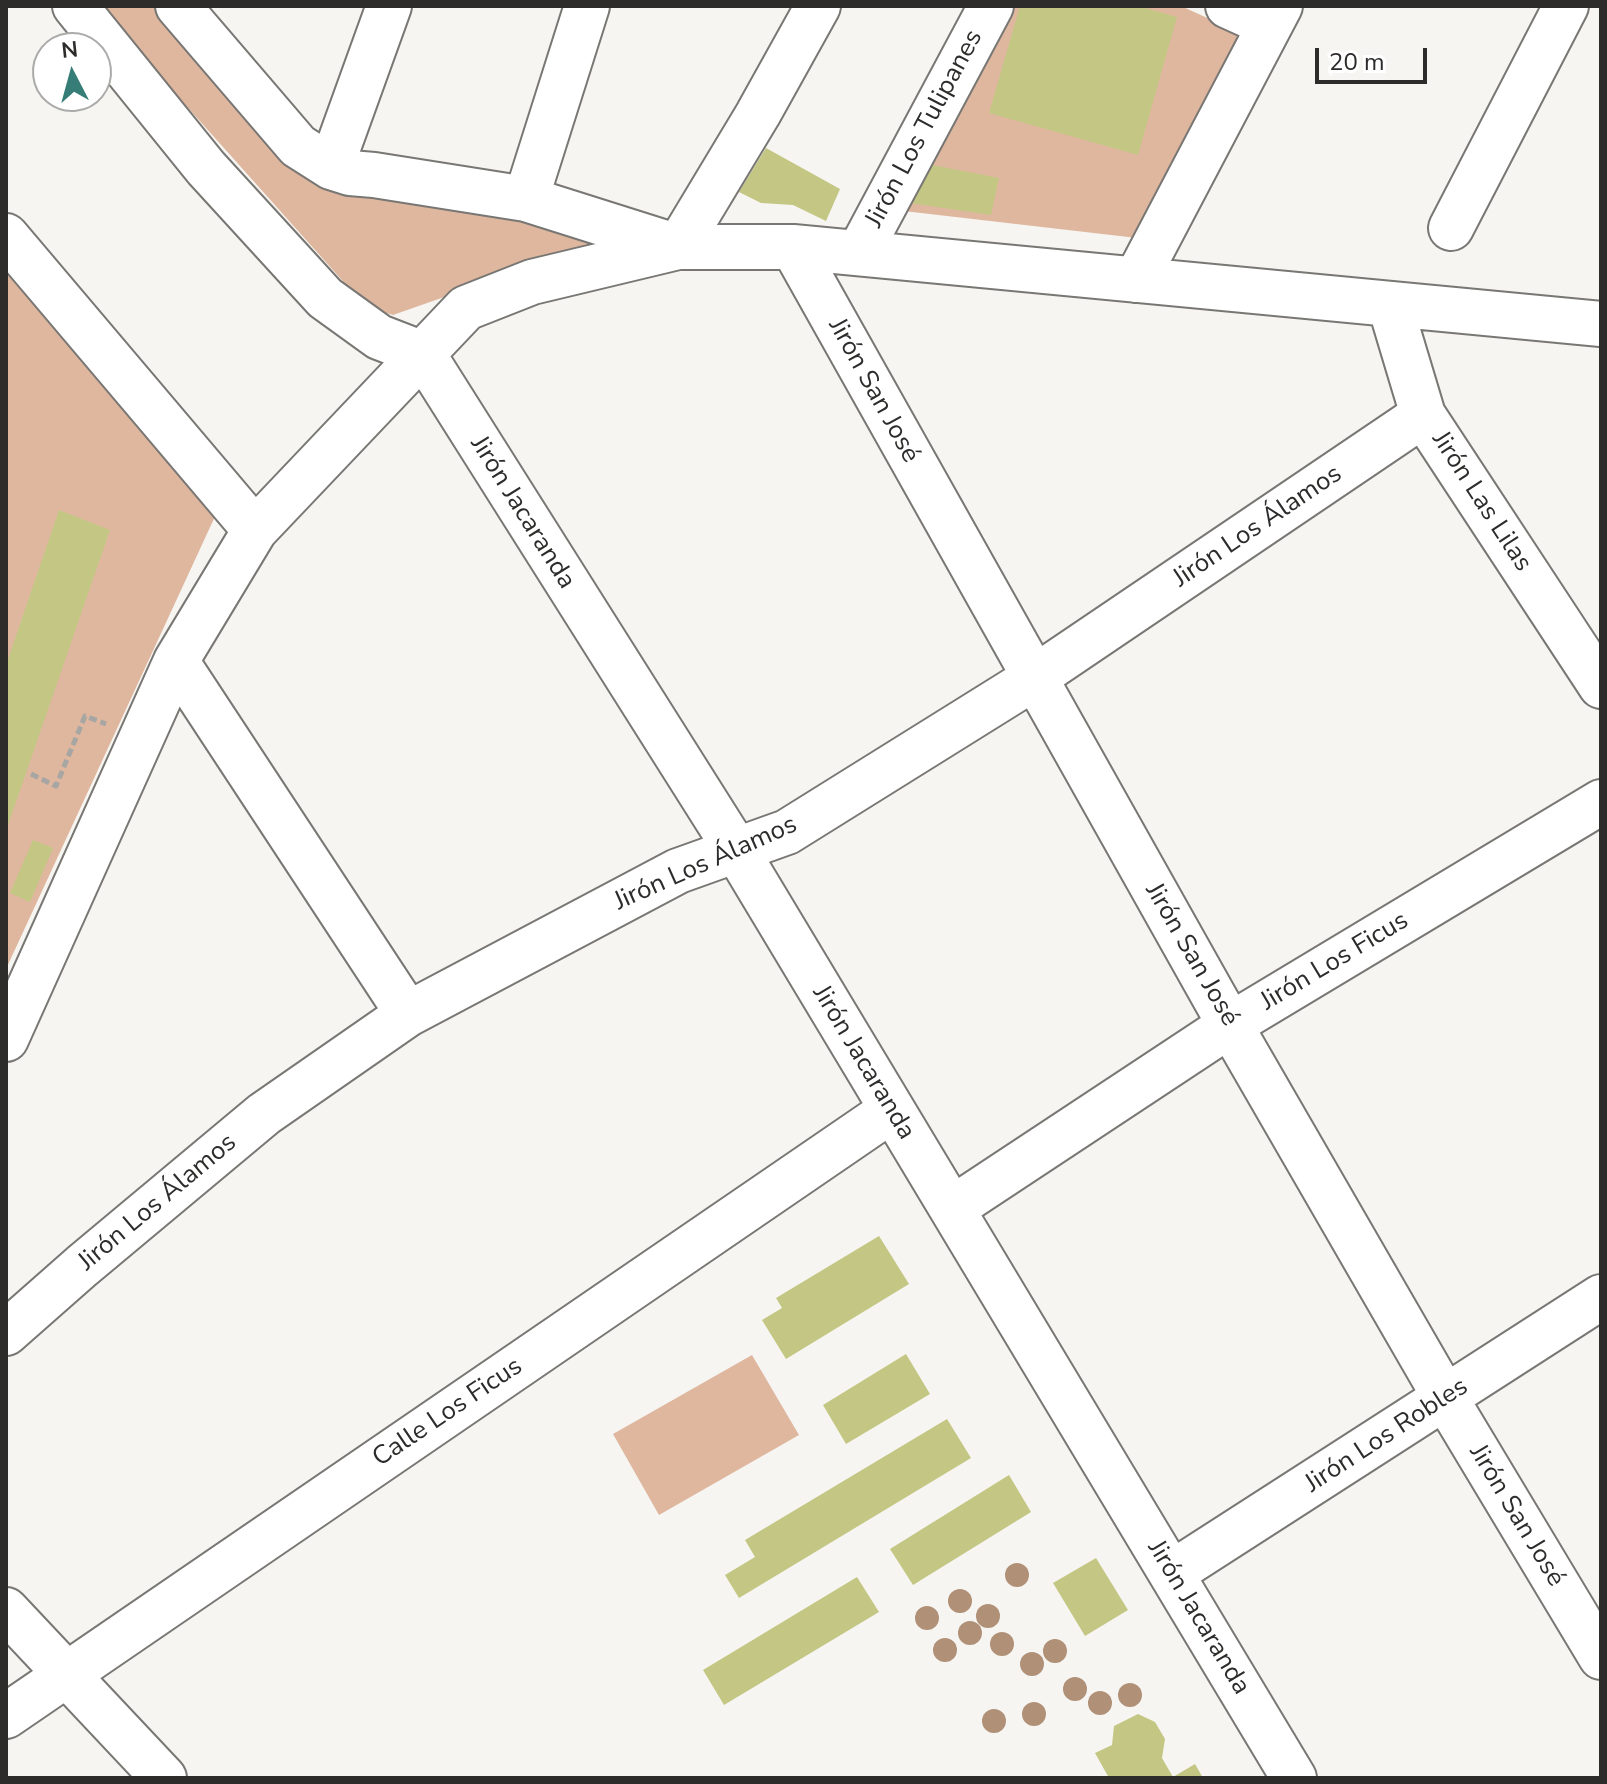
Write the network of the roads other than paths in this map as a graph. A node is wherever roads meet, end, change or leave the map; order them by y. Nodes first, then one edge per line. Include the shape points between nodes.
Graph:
1 (75, 6) edge
2 (178, 6) edge
3 (389, 6) edge
4 (587, 6) edge
5 (818, 6) edge
6 (991, 6) edge
7 (1228, 6) edge
8 (1566, 6) edge
9 (1275, 16) edge
10 (331, 167) junction
11 (526, 199) junction
12 (1451, 228) dead end
13 (6, 236) edge
14 (678, 247) junction
15 (793, 247) junction
16 (859, 253) junction
17 (1136, 280) junction
18 (1390, 305) junction
19 (1601, 324) edge
20 (423, 354) junction
21 (1423, 415) junction
22 (255, 530) junction
23 (176, 661) junction
24 (1034, 678) junction
25 (1601, 686) edge
26 (1601, 802) edge
27 (735, 848) junction
28 (408, 1014) junction
29 (1230, 1025) junction
30 (6, 1039) edge
31 (890, 1111) junction
32 (953, 1208) junction
33 (1601, 1297) edge
34 (6, 1333) edge
35 (1446, 1399) junction
36 (1172, 1573) junction
37 (6, 1610) edge
38 (1601, 1657) edge
39 (66, 1674) junction
40 (6, 1716) edge
41 (164, 1778) edge
42 (1294, 1778) edge

1 - 20 street via 206,168 325,298 379,337
2 - 10 street via 298,146
3 - 10 street
4 - 11 street
5 - 14 street
6 - 16 street, Jirón Los Tulipanes
7 - 9 street
8 - 12 street
9 - 17 street
10 - 11 street
11 - 14 street
13 - 22 street
14 - 15 street
14 - 20 street via 532,282 466,308
15 - 16 street
15 - 24 street, Jirón San José
16 - 17 street
17 - 18 street
18 - 19 street
18 - 21 street, Jirón Las Lilas
20 - 22 street
20 - 27 street, Jirón Jacaranda
21 - 24 street, Jirón Los Álamos
21 - 25 street, Jirón Las Lilas
22 - 23 street
23 - 28 street
23 - 30 street
24 - 27 street, Jirón Los Álamos via 787,832
24 - 29 street, Jirón San José
26 - 29 street, Jirón Los Ficus
27 - 28 street, Jirón Los Álamos via 678,871
27 - 31 street, Jirón Jacaranda
28 - 34 street, Jirón Los Álamos via 264,1114
29 - 32 street, Jirón Los Ficus
29 - 35 street, Jirón San José
31 - 32 street, Jirón Jacaranda
31 - 39 street, Calle Los Ficus
32 - 36 street, Jirón Jacaranda
33 - 35 street, Jirón Los Robles
35 - 36 street, Jirón Los Robles
35 - 38 street, Jirón San José
36 - 42 street, Jirón Jacaranda
37 - 39 street
39 - 40 street, Calle Los Ficus
39 - 41 street

